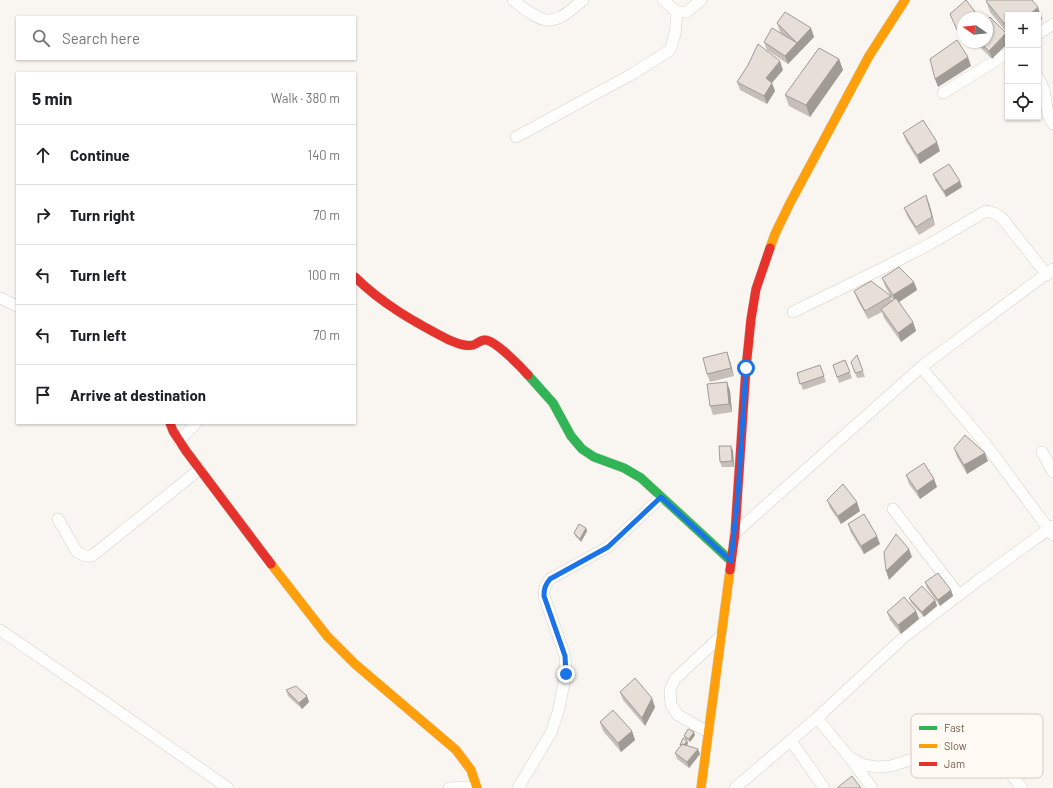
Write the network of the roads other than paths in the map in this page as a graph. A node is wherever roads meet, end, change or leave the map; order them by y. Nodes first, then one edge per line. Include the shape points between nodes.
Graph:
1 (513, 0) edge
2 (583, 0) edge
3 (663, 0) edge
4 (701, 0) edge
5 (905, 0) edge
6 (676, 12) junction
7 (1053, 24) edge
8 (1041, 32) edge
9 (1005, 55) edge
10 (1041, 84) edge
11 (943, 93) dead end
12 (1053, 124) edge
13 (516, 137) dead end
14 (1050, 272) edge
15 (356, 278) edge
16 (0, 298) edge
17 (16, 306) edge
18 (793, 312) dead end
19 (921, 367) junction
20 (170, 424) edge
21 (195, 424) edge
22 (179, 441) junction
23 (1042, 452) dead end
24 (200, 469) junction
25 (1053, 472) edge
26 (661, 497) junction
27 (893, 509) dead end
28 (58, 519) dead end
29 (1052, 531) edge
30 (735, 532) junction
31 (731, 561) junction
32 (959, 595) junction
33 (0, 630) edge
34 (721, 636) junction
35 (817, 718) junction
36 (708, 732) junction
37 (791, 741) junction
38 (849, 757) junction
39 (911, 760) edge
40 (1014, 778) edge
41 (228, 788) edge
42 (449, 788) edge
43 (471, 788) edge
44 (477, 788) edge
45 (518, 788) edge
46 (701, 788) edge
47 (735, 788) edge
48 (824, 788) edge
49 (872, 788) edge
50 (1022, 788) edge

1 - 2 street via 534,15 552,20 564,15
3 - 6 street
4 - 6 street via 687,12
5 - 30 street via 869,56 790,203 775,234 758,283 747,361
6 - 13 street via 675,34 670,50 634,73
7 - 8 street
9 - 11 street
10 - 12 street
14 - 18 street via 1002,218 986,211 923,248
14 - 19 street
15 - 26 street via 383,302 440,335 466,345 485,340 503,351 546,394 577,445 590,455 634,473 652,486
16 - 17 street
19 - 29 street via 984,442
19 - 30 street
20 - 22 street
21 - 22 street
22 - 24 street
23 - 25 street
24 - 28 street via 92,556 77,552
24 - 44 street via 327,636 355,664 456,750 471,770
26 - 31 street
26 - 45 street via 608,547 550,579 544,589 544,596 565,656 566,674 551,733
27 - 32 street
29 - 32 street
30 - 31 street
31 - 34 street
32 - 35 street via 904,638
33 - 41 street
34 - 36 street
34 - 36 street via 676,679 670,690 671,705 678,715
35 - 37 street
35 - 38 street
36 - 46 street
37 - 47 street
37 - 48 street
38 - 39 street via 877,767 891,766
38 - 49 street
40 - 50 street
42 - 43 street

